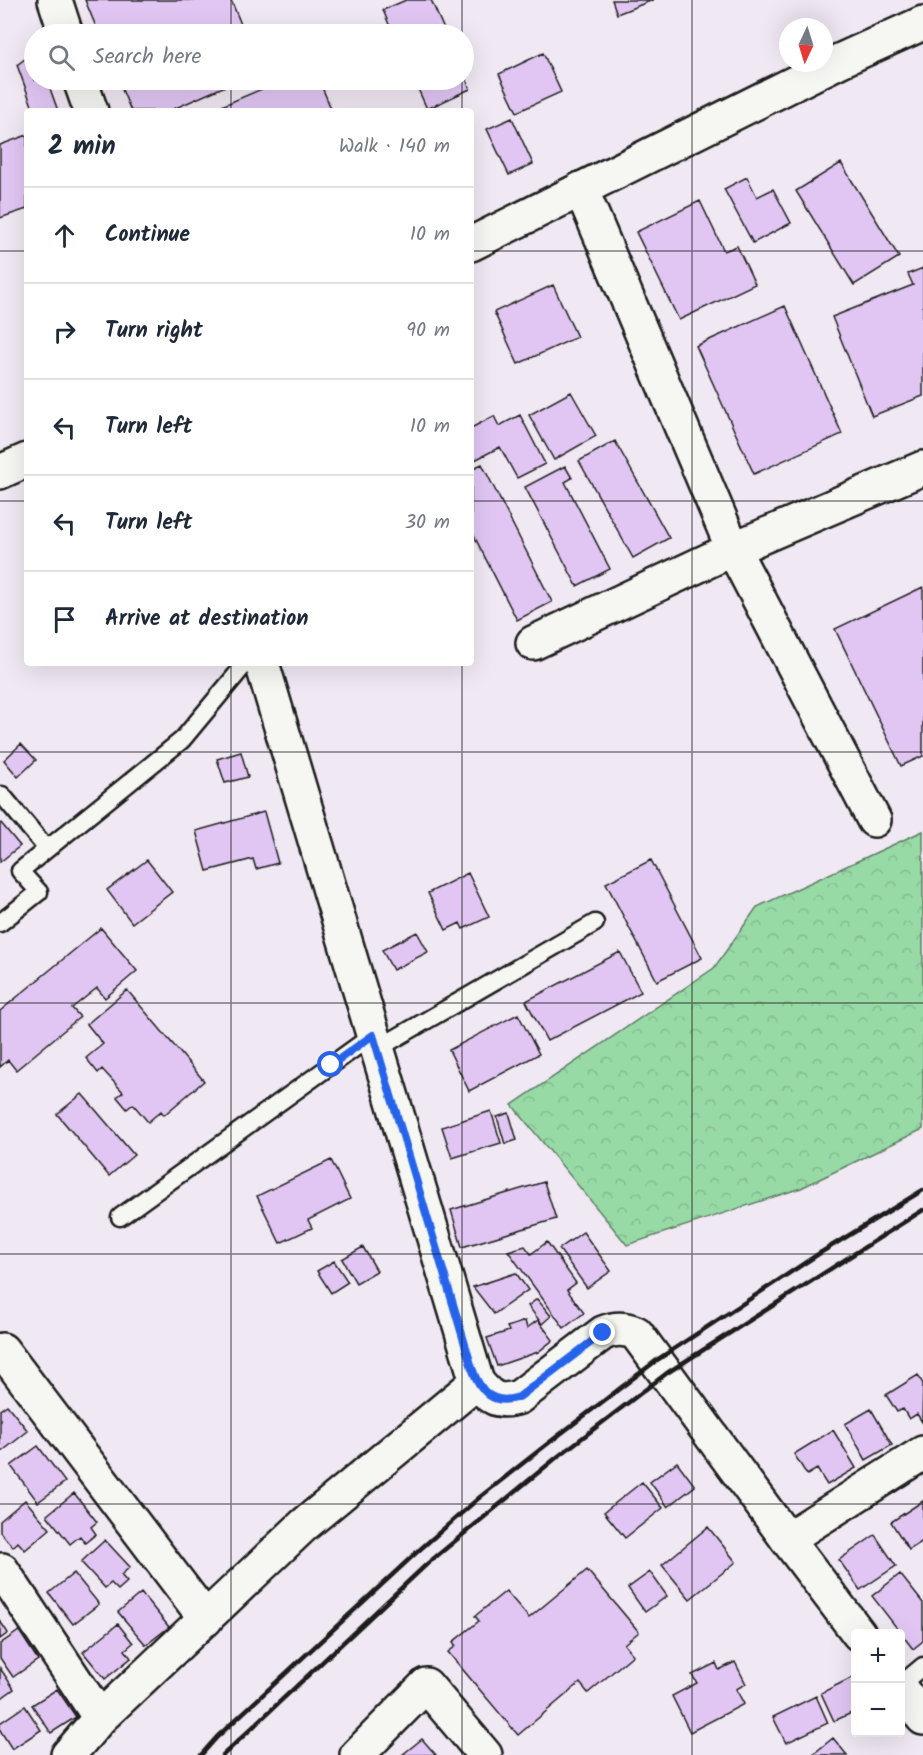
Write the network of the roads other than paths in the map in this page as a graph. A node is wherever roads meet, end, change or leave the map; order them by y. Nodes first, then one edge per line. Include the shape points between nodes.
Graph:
1 (55, 0) edge
2 (923, 23) edge
3 (63, 24) edge
4 (83, 90) edge
5 (89, 108) edge
6 (581, 189) junction
7 (474, 242) edge
8 (24, 461) edge
9 (923, 468) edge
10 (0, 472) edge
11 (733, 549) junction
12 (533, 643) dead end
13 (244, 666) edge
14 (263, 666) edge
15 (0, 797) edge
16 (874, 820) dead end
17 (47, 849) junction
18 (0, 923) edge
19 (595, 923) dead end
20 (375, 1042) junction
21 (120, 1217) dead end
22 (0, 1351) edge
23 (477, 1382) junction
24 (923, 1453) edge
25 (787, 1539) junction
26 (0, 1572) edge
27 (206, 1619) junction
28 (855, 1629) edge
29 (923, 1666) edge
30 (904, 1683) edge
31 (905, 1694) edge
32 (100, 1718) junction
33 (923, 1718) edge
34 (68, 1755) edge
35 (357, 1755) edge
36 (485, 1755) edge

1 - 3 street
2 - 6 street
4 - 5 street
6 - 7 street
6 - 11 street
8 - 10 street
9 - 11 street
11 - 12 street
11 - 16 street
13 - 17 lane via 182,740
14 - 20 street
15 - 17 lane
17 - 18 lane via 20,871 39,892
19 - 20 lane
20 - 21 lane
20 - 23 street
22 - 27 street
23 - 25 street via 495,1399 507,1401 519,1397 603,1333 624,1328 636,1333
23 - 27 street via 304,1525
24 - 25 street
25 - 28 street
26 - 32 street
27 - 32 street
29 - 30 lane
31 - 33 street
32 - 34 street
35 - 36 street via 426,1685

